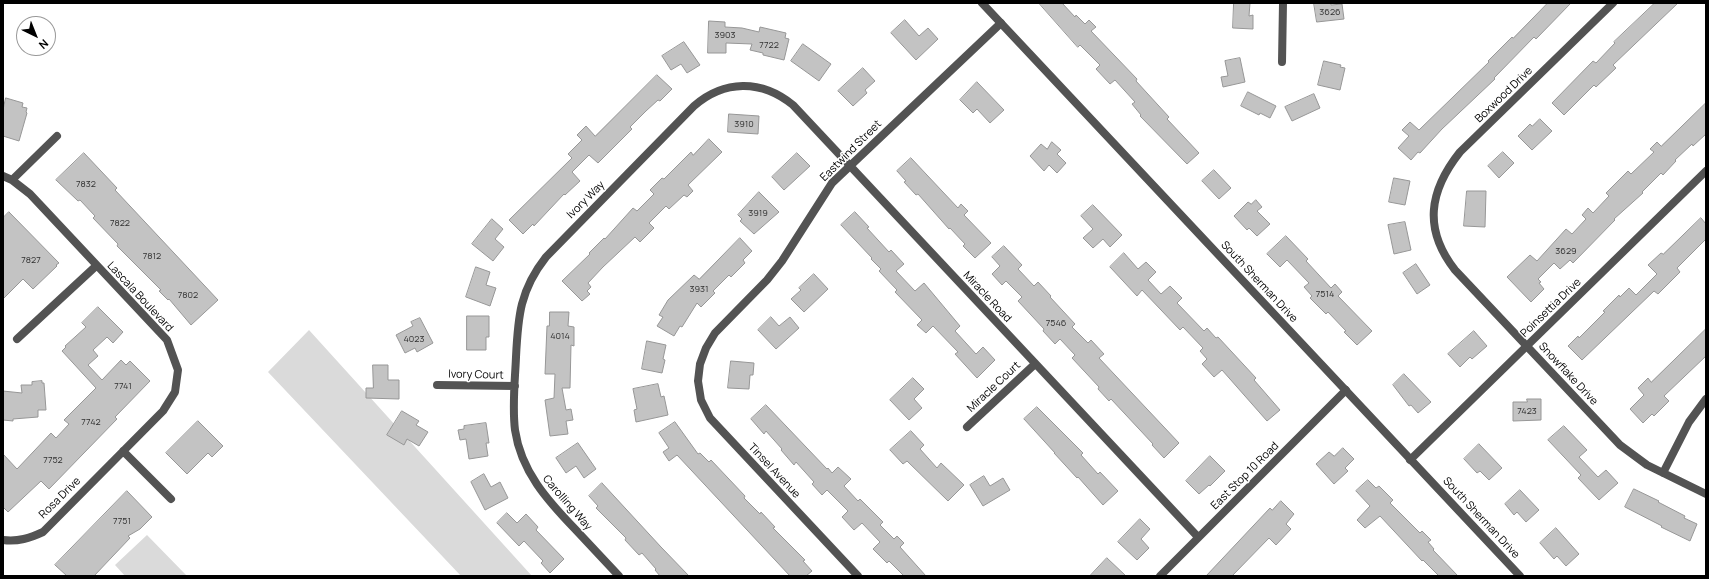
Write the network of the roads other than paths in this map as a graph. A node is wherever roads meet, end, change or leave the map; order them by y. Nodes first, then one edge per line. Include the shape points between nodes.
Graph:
1 (982, 3) edge
2 (1283, 3) edge
3 (1613, 3) edge
4 (1001, 23) junction
5 (1282, 62) dead end
6 (750, 86) joint
7 (57, 136) dead end
8 (850, 167) junction
9 (1706, 171) edge
10 (3, 176) edge
11 (12, 180) junction
12 (1434, 216) joint
13 (96, 266) junction
14 (17, 339) dead end
15 (1527, 347) junction
16 (1035, 364) junction
17 (699, 370) joint
18 (437, 385) dead end
19 (515, 386) junction
20 (1346, 390) junction
21 (1706, 399) edge
22 (967, 427) dead end
23 (123, 451) junction
24 (1410, 460) junction
25 (1663, 473) junction
26 (1706, 494) edge
27 (171, 499) dead end
28 (1198, 538) junction
29 (3, 540) edge
30 (619, 576) edge
31 (858, 576) edge
32 (1160, 576) edge
33 (1520, 576) edge

1 - 4 street, South Sherman Drive
2 - 5 street
3 - 12 street, Boxwood Drive via 1460,152 1440,182 1435,198
4 - 8 street, Eastwind Street
4 - 20 street, South Sherman Drive
6 - 8 street, Miracle Road via 773,92 793,105
6 - 19 street, Ivory Way via 725,88 699,102 546,257 528,286 520,308
7 - 11 street
8 - 16 street, Miracle Road
8 - 17 street, Eastwind Street via 828,188 776,270 715,333 706,348
9 - 15 street, Poinsettia Drive
10 - 11 street, Lascala Boulevard
11 - 13 street, Lascala Boulevard via 30,194
12 - 15 street, Snowflake Drive via 1440,245 1452,266
13 - 14 street
13 - 23 street, Lascala Boulevard via 167,340 178,370 175,392 163,410
15 - 24 street, Poinsettia Drive
15 - 25 street, Snowflake Drive via 1620,446
16 - 22 street, Miracle Court
16 - 28 street, Miracle Road
17 - 31 street, Tinsel Avenue via 700,396 713,422
18 - 19 street, Ivory Court
19 - 30 street, Carolling Way via 515,431 530,476 551,504
20 - 24 street, South Sherman Drive
20 - 28 street, East Stop 10 Road
21 - 25 street via 1688,422
23 - 27 street
23 - 29 street, Rosa Drive via 43,532 26,539
24 - 33 street, South Sherman Drive
25 - 26 street, Snowflake Drive
28 - 32 street, East Stop 10 Road

